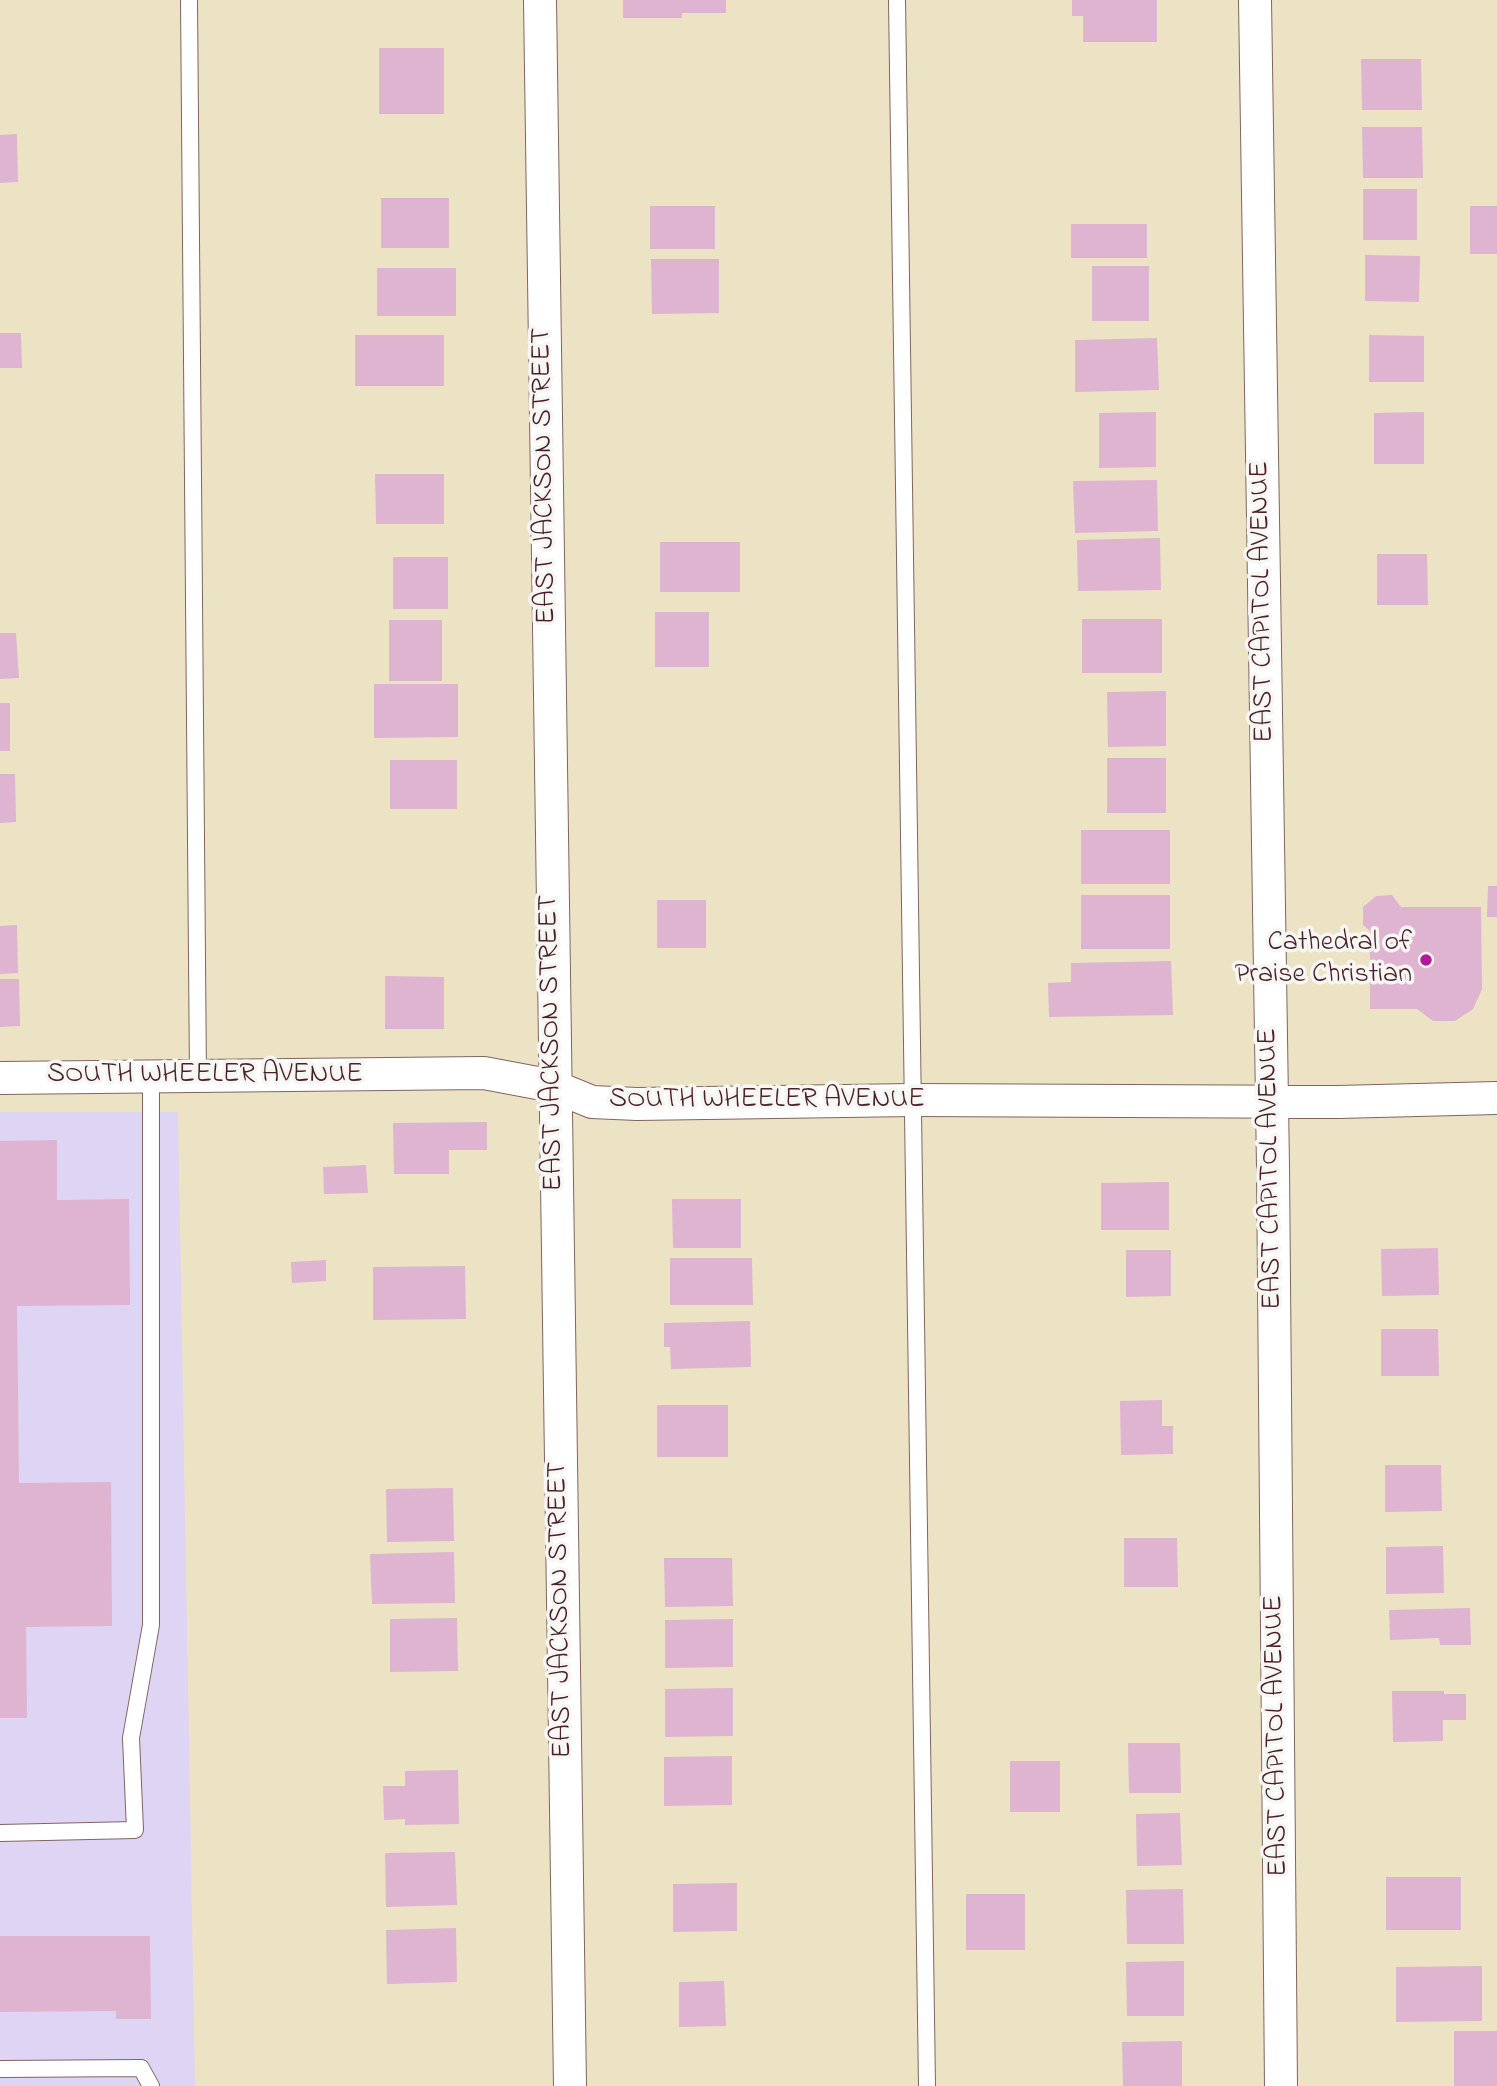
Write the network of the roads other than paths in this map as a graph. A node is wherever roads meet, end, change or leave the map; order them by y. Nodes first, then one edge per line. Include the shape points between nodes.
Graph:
1 (190, 0) edge
2 (540, 0) edge
3 (897, 0) edge
4 (1255, 0) edge
5 (151, 1077) junction
6 (198, 1077) junction
7 (0, 1078) edge
8 (553, 1086) junction
9 (1497, 1098) edge
10 (913, 1100) junction
11 (1271, 1102) junction
12 (0, 1833) edge
13 (0, 2069) edge
14 (151, 2086) edge
15 (570, 2086) edge
16 (928, 2086) edge
17 (1281, 2086) edge

1 - 6 lane
2 - 8 street, EAST JACKSON STREET
3 - 10 lane
4 - 11 street, EAST CAPITOL AVENUE
5 - 6 street, SOUTH WHEELER AVENUE
5 - 7 street, SOUTH WHEELER AVENUE
5 - 12 lane via 151,1625 131,1738 135,1830
6 - 8 street, SOUTH WHEELER AVENUE via 484,1073
8 - 10 street, SOUTH WHEELER AVENUE via 592,1102 629,1104
8 - 15 street, EAST JACKSON STREET
9 - 11 street, SOUTH WHEELER AVENUE
10 - 11 street, SOUTH WHEELER AVENUE
10 - 16 lane
11 - 17 street, EAST CAPITOL AVENUE
13 - 14 lane via 141,2068

